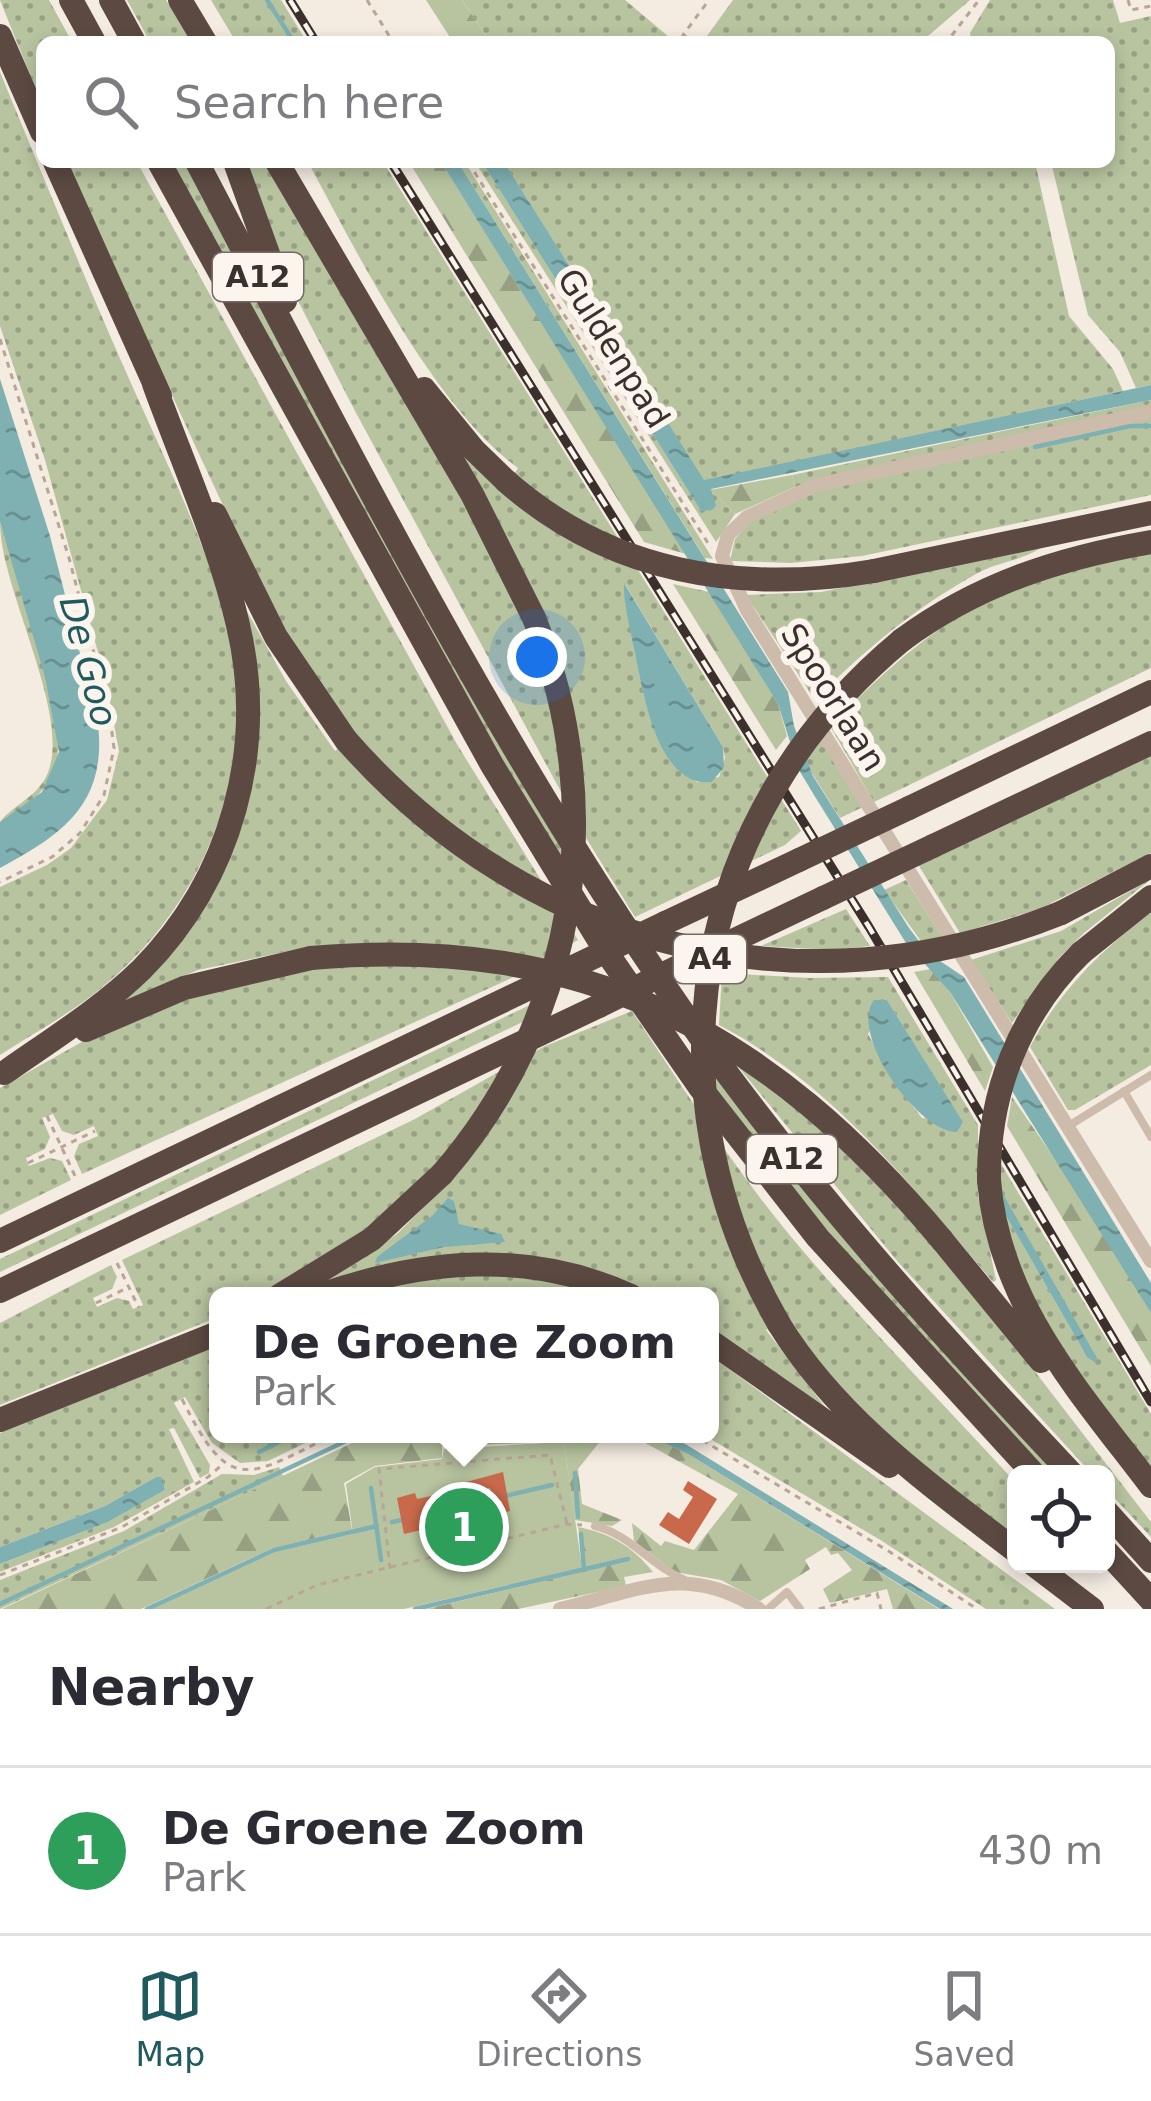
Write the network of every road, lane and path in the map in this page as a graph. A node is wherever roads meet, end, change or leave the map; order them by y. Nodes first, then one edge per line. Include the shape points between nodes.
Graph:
1 (71, 0) edge
2 (111, 0) edge
3 (179, 0) edge
4 (199, 0) edge
5 (367, 0) edge
6 (709, 0) edge
7 (979, 0) edge
8 (1128, 0) edge
9 (1151, 6) edge
10 (0, 36) edge
11 (91, 36) edge
12 (131, 36) edge
13 (202, 36) edge
14 (205, 36) edge
15 (389, 36) edge
16 (685, 36) edge
17 (952, 36) edge
18 (36, 119) edge
19 (58, 168) edge
20 (162, 168) edge
21 (200, 168) edge
22 (237, 168) edge
23 (281, 168) edge
24 (472, 168) edge
25 (383, 338) junction
26 (0, 339) edge
27 (154, 384) junction
28 (318, 392) junction
29 (1151, 412) edge
30 (1151, 513) edge
31 (1101, 523) junction
32 (1151, 542) edge
33 (1106, 550) junction
34 (722, 556) junction
35 (1151, 692) edge
36 (1151, 743) edge
37 (1151, 866) edge
38 (0, 882) edge
39 (1151, 897) edge
40 (2, 1074) edge
41 (1151, 1075) edge
42 (1124, 1091) junction
43 (47, 1116) dead end
44 (1070, 1125) junction
45 (95, 1131) dead end
46 (1151, 1136) edge
47 (62, 1147) junction
48 (28, 1162) dead end
49 (76, 1178) dead end
50 (0, 1241) edge
51 (1151, 1261) edge
52 (117, 1263) dead end
53 (129, 1287) junction
54 (294, 1287) edge
55 (348, 1287) edge
56 (606, 1287) edge
57 (0, 1295) edge
58 (95, 1303) dead end
59 (139, 1308) dead end
60 (209, 1333) edge
61 (719, 1347) edge
62 (182, 1399) dead end
63 (0, 1420) edge
64 (315, 1443) edge
65 (707, 1443) edge
66 (224, 1463) junction
67 (1025, 1465) edge
68 (1064, 1465) edge
69 (1149, 1483) edge
70 (958, 1507) junction
71 (1115, 1520) edge
72 (566, 1524) junction
73 (595, 1526) joint
74 (1007, 1544) edge
75 (1115, 1561) edge
76 (1151, 1561) edge
77 (390, 1570) junction
78 (1046, 1573) edge
79 (0, 1575) edge
80 (684, 1580) junction
81 (1151, 1600) edge
82 (266, 1609) edge
83 (560, 1609) edge
84 (759, 1609) edge
85 (768, 1609) edge
86 (800, 1609) edge
87 (819, 1609) edge
88 (881, 1609) edge
89 (977, 1609) edge
90 (1092, 1609) edge

1 - 11 highway
2 - 12 highway
3 - 13 highway
4 - 14 highway
5 - 15 path
6 - 16 path
7 - 17 path
8 - 9 path via 1131,10
10 - 18 highway
19 - 27 highway, A12
20 - 67 highway, A12 via 491,765 615,966 818,1238
21 - 28 highway, A12
22 - 28 highway, A12
23 - 25 highway
24 - 34 path, Guldenpad
25 - 31 highway, bridge via 506,481 578,532 670,569 751,582 811,580
25 - 54 highway, bridge via 534,618 572,760 576,836 554,976 493,1107 442,1174 372,1239
26 - 38 path via 64,541 114,748 104,795 80,833
27 - 37 highway, A12, bridge via 276,637 346,740 427,821 502,874 579,913 661,941 762,959 871,960 968,944 1061,913
27 - 40 highway, A12 via 243,645 249,723 241,788 215,864 166,943 114,993
28 - 68 highway, A12 via 554,813 676,1002 839,1218
29 - 34 street via 815,485 747,517 728,535
30 - 31 highway
31 - 33 lane
32 - 33 highway, A4
33 - 70 highway, A4, bridge via 1039,567 950,607 829,710 772,790 731,879 710,961 702,1057 710,1140 748,1267 779,1324 848,1412
34 - 44 street, Spoorlaan via 747,610
35 - 50 highway, A4, bridge
36 - 57 highway, A4, bridge
39 - 69 highway, A12, bridge via 1081,953 1032,1014 1002,1080 989,1149 1005,1266 1033,1325
40 - 69 highway, A12, bridge via 168,994 311,958 420,953 534,968 648,1004 746,1056 819,1110
41 - 42 lane
42 - 44 lane
42 - 46 lane
43 - 47 path
44 - 51 street, Spoorlaan
45 - 47 path
47 - 48 path
47 - 49 path
52 - 53 path
53 - 58 path
53 - 59 path
55 - 56 highway via 405,1270 481,1262 567,1273
60 - 63 highway
61 - 70 highway, A4
62 - 66 path via 206,1448
64 - 66 path via 263,1468
65 - 89 path
66 - 79 path via 122,1527
70 - 74 highway, A4
71 - 76 highway
72 - 73 path
72 - 77 path
72 - 77 path via 550,1455 379,1469
73 - 80 lane via 619,1531 658,1568
75 - 81 highway
77 - 82 path via 317,1585
78 - 90 highway
80 - 83 street
80 - 84 street
85 - 86 lane via 787,1592
87 - 88 path via 877,1593

